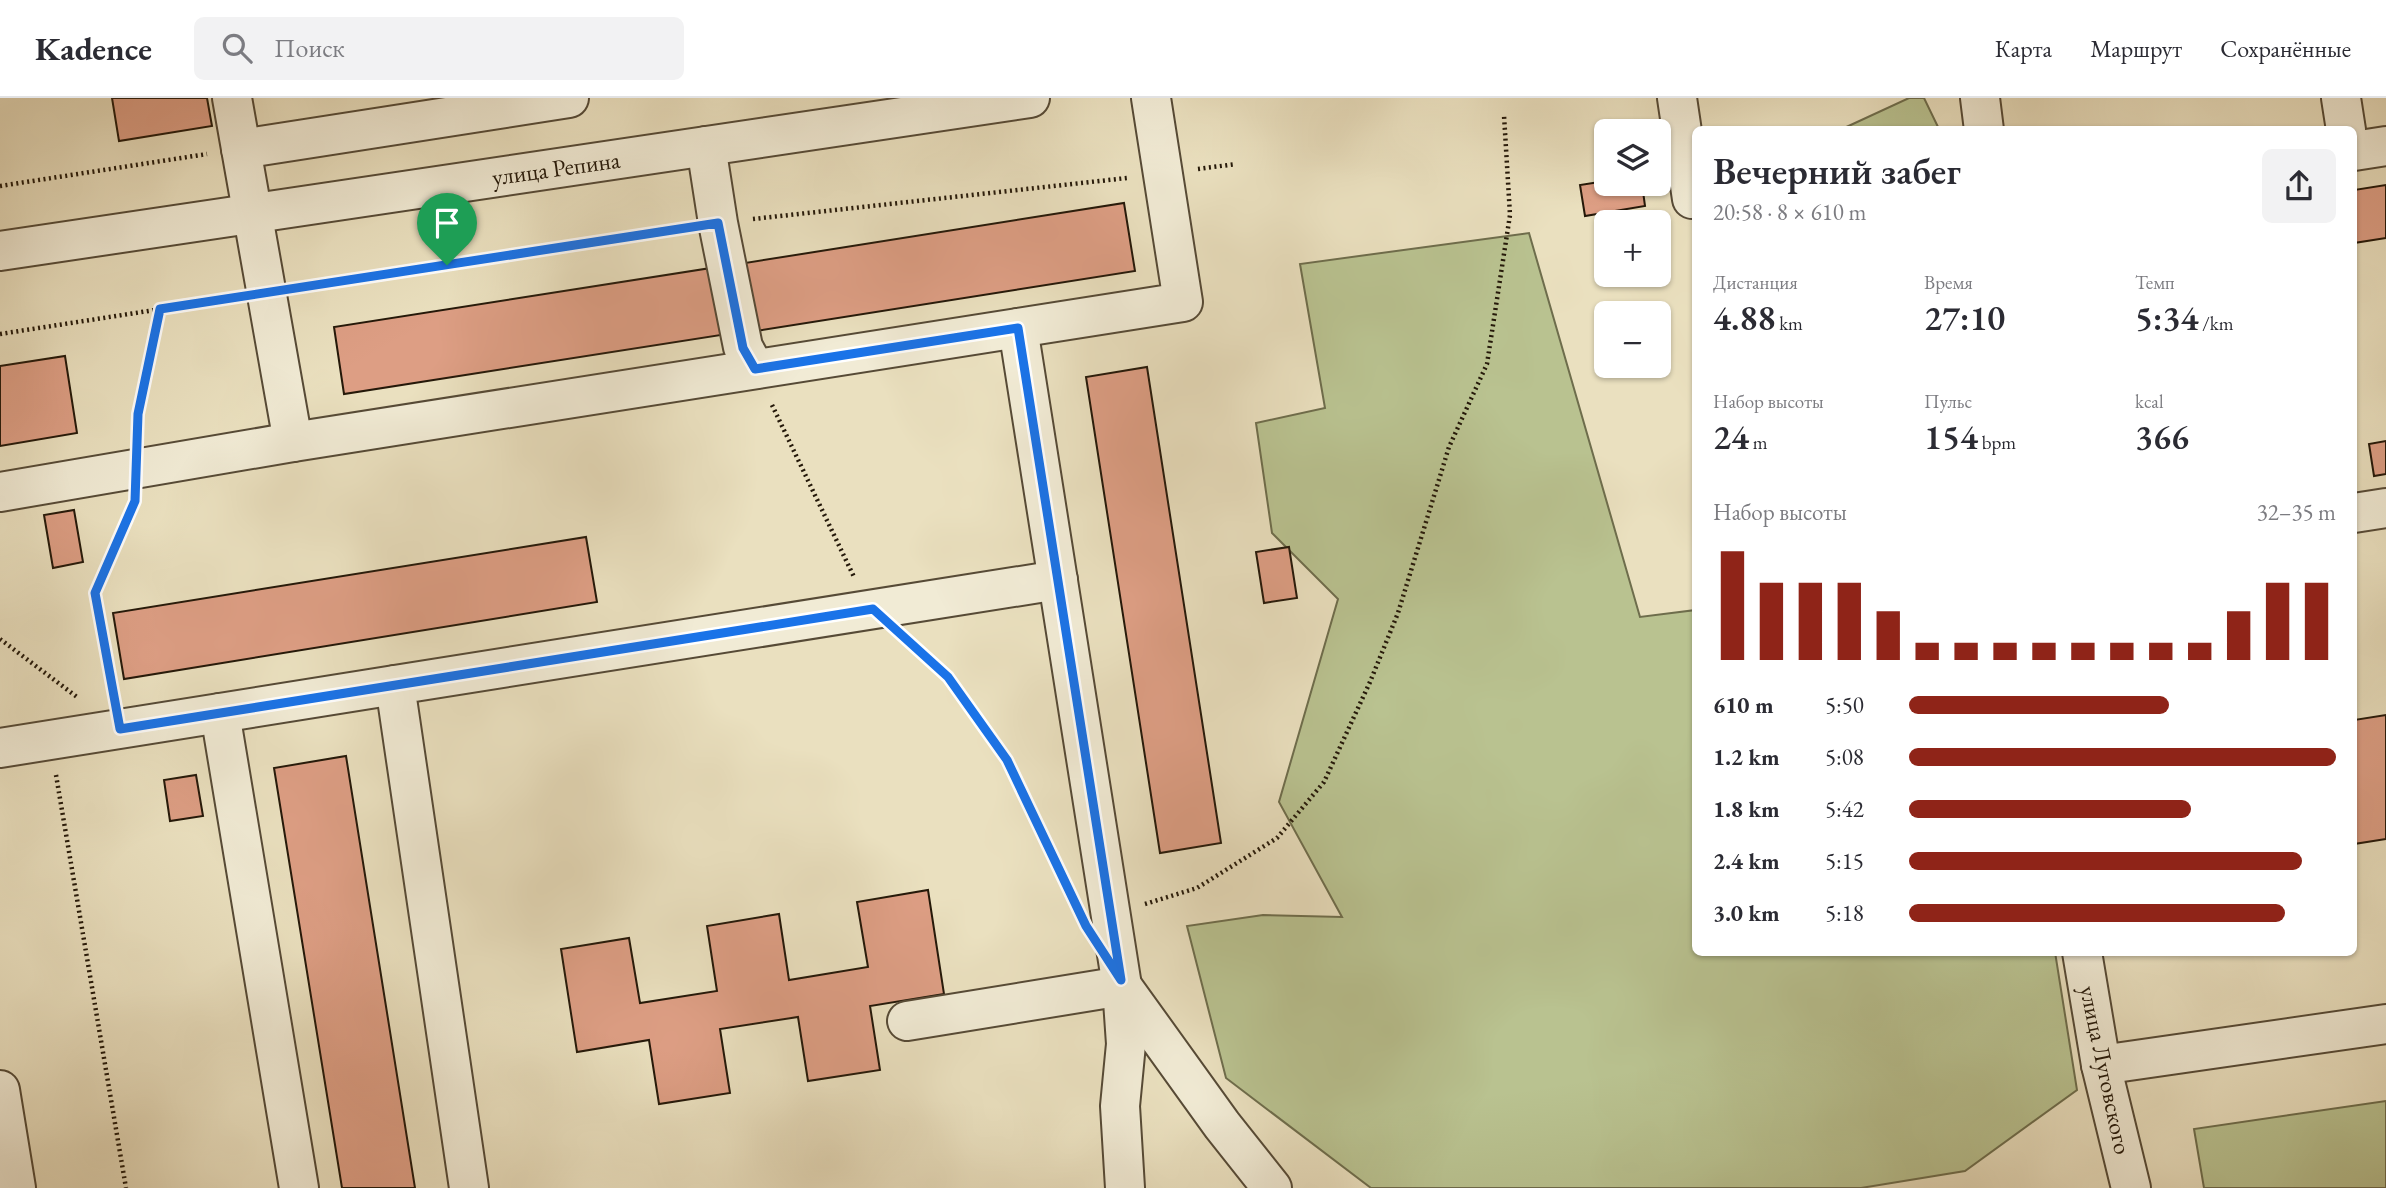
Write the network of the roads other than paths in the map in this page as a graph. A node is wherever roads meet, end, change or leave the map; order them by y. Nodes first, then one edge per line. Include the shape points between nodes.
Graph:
1 (232, 98) edge
2 (569, 98) edge
3 (1030, 98) edge
4 (1151, 98) edge
5 (1677, 98) edge
6 (1980, 98) edge
7 (2340, 98) edge
8 (1984, 126) edge
9 (2345, 126) edge
10 (706, 146) junction
11 (2386, 146) edge
12 (241, 149) junction
13 (2357, 151) edge
14 (1692, 199) dead end
15 (252, 214) junction
16 (0, 251) edge
17 (1018, 328) junction
18 (755, 369) junction
19 (293, 442) junction
20 (0, 492) edge
21 (2386, 508) edge
22 (2357, 513) edge
23 (1058, 580) junction
24 (395, 685) junction
25 (220, 713) junction
26 (0, 748) edge
27 (2083, 956) edge
28 (1122, 986) junction
29 (907, 1021) dead end
30 (2386, 1024) edge
31 (2101, 1065) junction
32 (0, 1090) edge
33 (16, 1188) edge
34 (299, 1188) edge
35 (469, 1188) edge
36 (1125, 1188) edge
37 (1272, 1188) edge
38 (2131, 1188) edge

1 - 12 street
2 - 12 street
3 - 10 street, улица Репина
4 - 17 street via 1183,302
5 - 14 street
6 - 8 street
7 - 9 street
10 - 15 street, улица Репина
10 - 18 street via 743,348
11 - 13 street
12 - 15 street
15 - 16 street, улица Репина
15 - 19 street
17 - 18 street
17 - 23 street
18 - 19 street
19 - 20 street
21 - 22 street
23 - 24 street
23 - 28 street
24 - 25 street
24 - 35 street
25 - 26 street
25 - 34 street
27 - 31 street, улица Луговского
28 - 29 street
28 - 36 street via 1126,1044 1120,1106
28 - 37 street
30 - 31 street
31 - 38 street, улица Луговского
32 - 33 street

